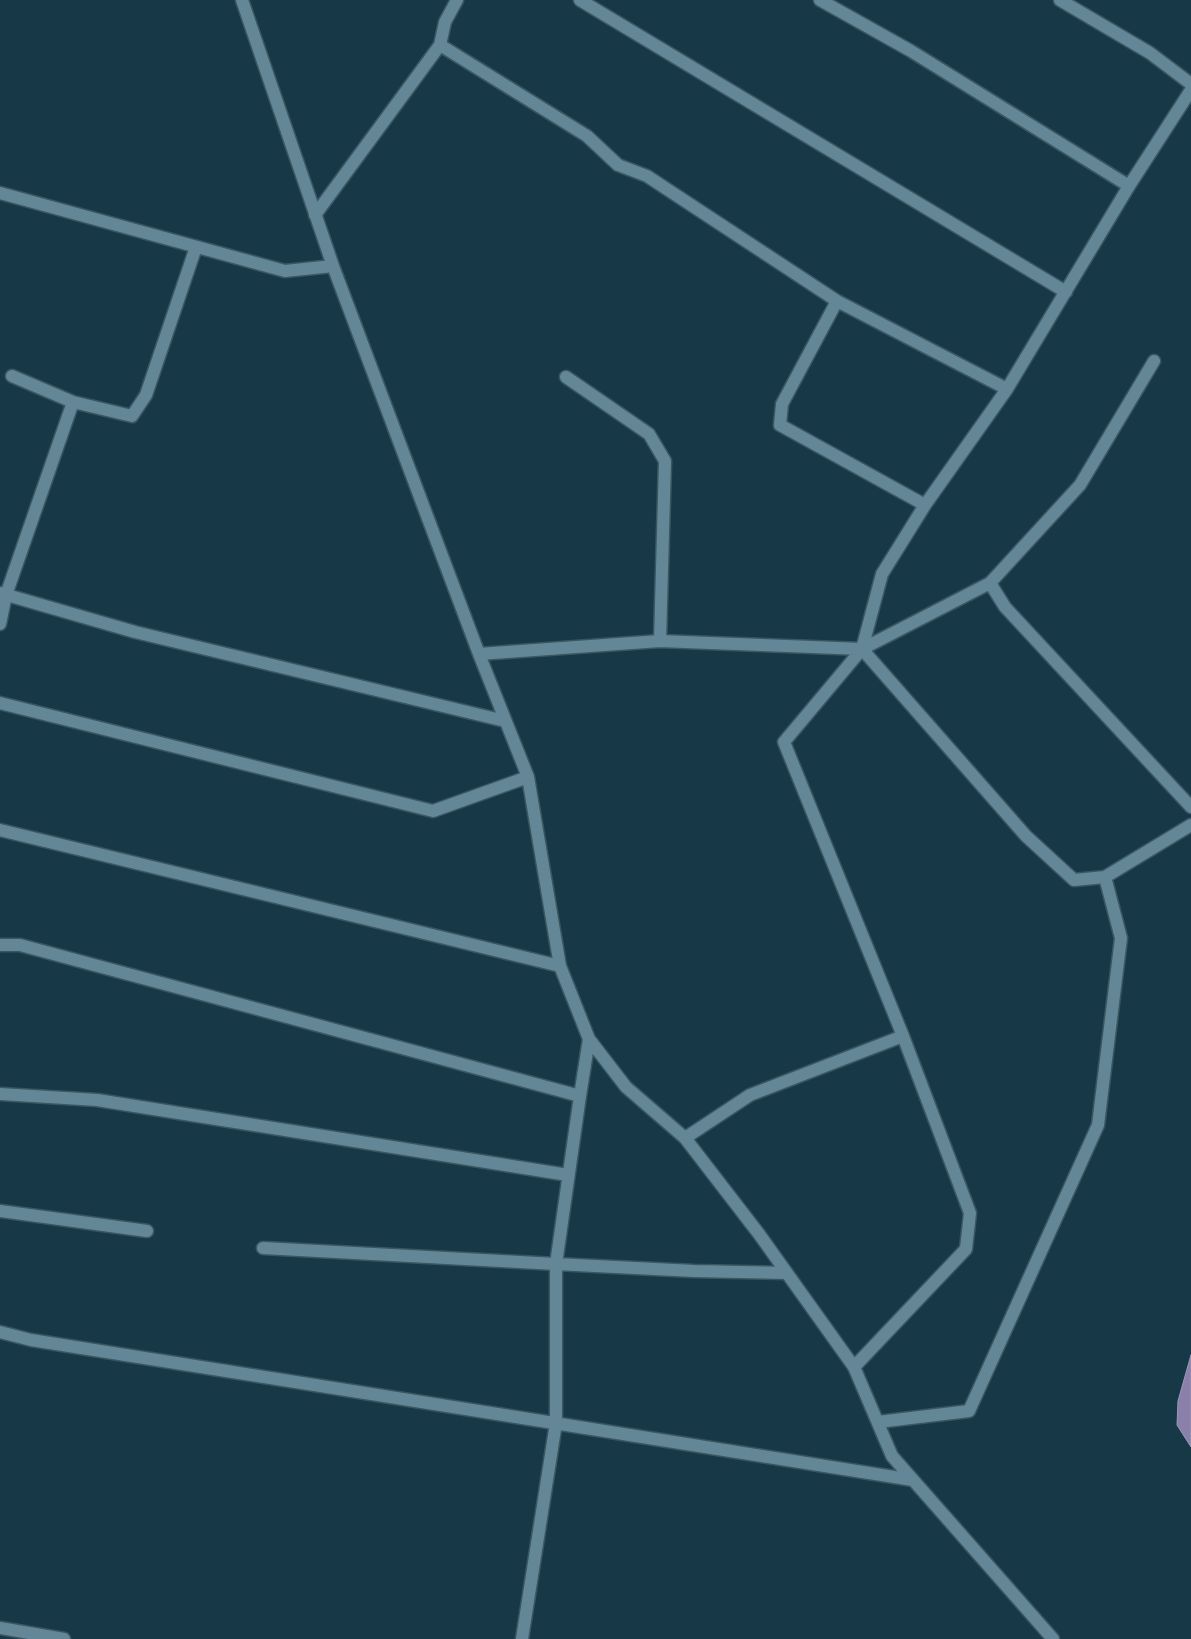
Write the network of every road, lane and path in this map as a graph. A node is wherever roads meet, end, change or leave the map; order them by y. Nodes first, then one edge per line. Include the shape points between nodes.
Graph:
1 (242, 0) edge
2 (456, 0) edge
3 (580, 0) edge
4 (820, 0) edge
5 (1060, 0) edge
6 (440, 45) junction
7 (1191, 84) edge
8 (1191, 90) edge
9 (1129, 186) junction
10 (0, 193) edge
11 (315, 214) junction
12 (196, 247) junction
13 (333, 266) junction
14 (1066, 292) junction
15 (837, 301) junction
16 (1154, 361) dead end
17 (12, 376) dead end
18 (566, 377) dead end
19 (1007, 389) junction
20 (72, 402) junction
21 (926, 506) junction
22 (990, 583) junction
23 (3, 594) edge
24 (0, 624) edge
25 (660, 641) junction
26 (862, 649) junction
27 (479, 654) junction
28 (0, 703) edge
29 (505, 721) junction
30 (528, 777) junction
31 (1191, 807) edge
32 (1191, 825) edge
33 (0, 830) edge
34 (1105, 877) junction
35 (0, 945) edge
36 (560, 966) junction
37 (903, 1036) junction
38 (589, 1039) junction
39 (0, 1094) edge
40 (580, 1096) junction
41 (685, 1138) junction
42 (568, 1175) junction
43 (0, 1211) edge
44 (147, 1231) dead end
45 (263, 1248) dead end
46 (556, 1264) junction
47 (787, 1273) junction
48 (0, 1332) edge
49 (854, 1367) junction
50 (878, 1422) junction
51 (556, 1423) junction
52 (913, 1480) junction
53 (0, 1628) edge
54 (64, 1639) edge
55 (522, 1639) edge
56 (1053, 1639) edge

1 - 11 street
2 - 6 street via 445,22
3 - 14 street
4 - 9 street
5 - 7 street via 1150,53
6 - 11 street
6 - 15 street via 587,136 618,165 647,176
8 - 9 street
9 - 14 street
10 - 12 street
11 - 13 street
12 - 13 street via 285,271
12 - 20 street via 146,396 132,416
13 - 27 street
14 - 19 street
15 - 19 street
15 - 21 street via 782,404 780,425
16 - 22 street via 1080,485
17 - 20 street
18 - 25 street via 649,434 665,461
19 - 21 street
20 - 23 street
21 - 26 street via 882,574
22 - 26 street
22 - 31 street via 1005,607
23 - 24 street
23 - 29 street via 135,632
25 - 26 street
25 - 27 street
26 - 34 street via 1026,836 1074,880
26 - 37 street via 784,742
27 - 29 street
28 - 30 street via 433,812
29 - 30 street
30 - 36 street
32 - 34 street
33 - 36 street
34 - 50 street via 1120,938 1098,1125 969,1411
35 - 40 street via 20,945
36 - 38 street
37 - 41 street via 750,1094
37 - 49 street via 970,1213 966,1249
38 - 40 street
38 - 41 street via 626,1087
39 - 42 street via 97,1100
40 - 42 street
41 - 47 street
42 - 46 street
43 - 44 street
45 - 46 street
46 - 47 street
46 - 51 street
47 - 49 street
48 - 51 street via 32,1340
49 - 50 street
50 - 52 street via 892,1456
51 - 52 street
51 - 55 street
52 - 56 street
53 - 54 street

